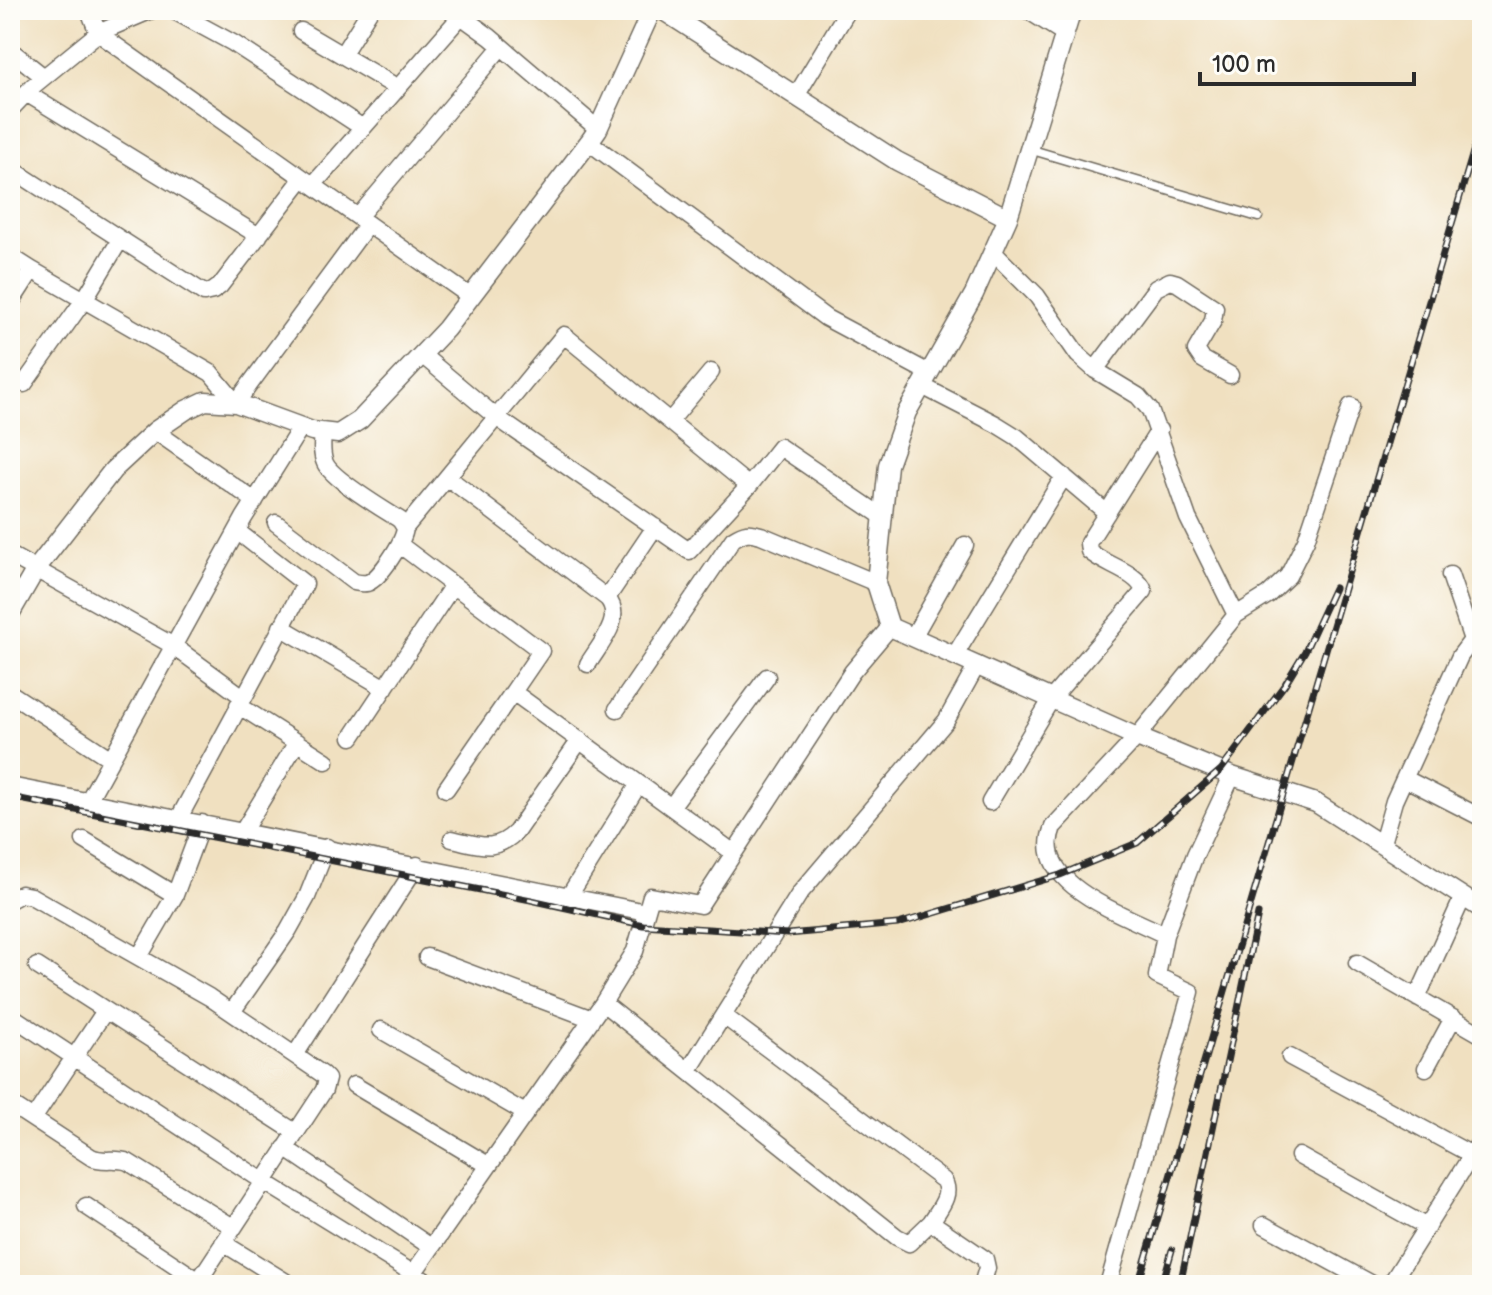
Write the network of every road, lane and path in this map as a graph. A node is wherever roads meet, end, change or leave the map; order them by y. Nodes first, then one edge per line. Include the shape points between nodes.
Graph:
1 (89, 10) edge
2 (152, 10) edge
3 (172, 10) edge
4 (370, 10) edge
5 (652, 10) edge
6 (662, 10) edge
7 (848, 10) edge
8 (1027, 10) edge
9 (1072, 10) edge
10 (457, 13) edge
11 (301, 31) dead end
12 (98, 33) junction
13 (1065, 34) junction
14 (501, 47) junction
15 (10, 50) edge
16 (342, 55) junction
17 (44, 77) junction
18 (398, 88) junction
19 (26, 93) junction
20 (796, 96) junction
21 (10, 110) edge
22 (363, 128) junction
23 (593, 136) junction
24 (1029, 149) junction
25 (10, 168) edge
26 (308, 182) junction
27 (1258, 217) dead end
28 (1008, 218) junction
29 (363, 221) junction
30 (259, 236) junction
31 (120, 240) junction
32 (993, 252) junction
33 (10, 256) edge
34 (32, 270) junction
35 (471, 297) junction
36 (84, 300) junction
37 (10, 304) edge
38 (422, 355) junction
39 (1095, 370) junction
40 (711, 372) dead end
41 (1230, 375) dead end
42 (926, 380) junction
43 (24, 384) dead end
44 (236, 403) junction
45 (1351, 406) dead end
46 (496, 417) junction
47 (670, 421) junction
48 (301, 427) junction
49 (1159, 430) junction
50 (155, 431) junction
51 (323, 432) junction
52 (1064, 476) junction
53 (447, 477) junction
54 (749, 486) junction
55 (255, 501) junction
56 (1107, 513) junction
57 (883, 517) junction
58 (276, 523) dead end
59 (655, 527) junction
60 (405, 528) junction
61 (237, 531) junction
62 (400, 545) junction
63 (965, 545) dead end
64 (10, 555) edge
65 (36, 569) junction
66 (1450, 575) dead end
67 (876, 583) junction
68 (453, 585) junction
69 (607, 598) junction
70 (10, 614) edge
71 (1236, 615) junction
72 (281, 627) junction
73 (890, 627) junction
74 (913, 637) junction
75 (1477, 637) edge
76 (172, 645) junction
77 (955, 655) junction
78 (588, 664) dead end
79 (977, 665) junction
80 (767, 677) dead end
81 (385, 688) junction
82 (513, 692) junction
83 (10, 693) edge
84 (1052, 698) junction
85 (241, 701) junction
86 (617, 709) dead end
87 (352, 737) dead end
88 (1137, 737) junction
89 (580, 740) junction
90 (297, 742) junction
91 (111, 759) junction
92 (326, 761) dead end
93 (1232, 776) junction
94 (1406, 779) junction
95 (639, 784) junction
96 (10, 786) edge
97 (446, 789) dead end
98 (88, 801) junction
99 (990, 802) dead end
100 (671, 807) junction
101 (179, 818) junction
102 (1482, 818) edge
103 (202, 823) junction
104 (243, 831) junction
105 (452, 839) dead end
106 (84, 840) dead end
107 (1382, 843) junction
108 (327, 847) junction
109 (734, 853) junction
110 (417, 865) junction
111 (175, 895) junction
112 (569, 896) junction
113 (1463, 897) junction
114 (11, 898) edge
115 (1482, 909) edge
116 (646, 912) junction
117 (1165, 935) junction
118 (139, 957) junction
119 (427, 957) dead end
120 (1357, 963) dead end
121 (37, 966) dead end
122 (1417, 998) junction
123 (603, 1003) junction
124 (105, 1011) junction
125 (232, 1012) junction
126 (724, 1016) junction
127 (1453, 1018) junction
128 (16, 1019) dead end
129 (592, 1019) junction
130 (381, 1030) dead end
131 (1482, 1035) edge
132 (295, 1055) junction
133 (1290, 1057) dead end
134 (74, 1058) junction
135 (1426, 1068) dead end
136 (689, 1070) junction
137 (354, 1085) dead end
138 (10, 1104) edge
139 (525, 1113) junction
140 (33, 1119) junction
141 (295, 1132) junction
142 (1478, 1146) edge
143 (285, 1148) junction
144 (1299, 1156) dead end
145 (488, 1165) junction
146 (263, 1181) junction
147 (86, 1206) dead end
148 (931, 1222) junction
149 (1264, 1225) dead end
150 (233, 1227) junction
151 (1427, 1227) junction
152 (223, 1243) junction
153 (431, 1247) junction
154 (409, 1279) edge
155 (197, 1283) edge
156 (291, 1285) edge
157 (432, 1285) edge
158 (982, 1285) edge
159 (1108, 1285) edge
160 (1374, 1285) edge
161 (1390, 1285) edge

1 - 12 street
2 - 12 street
3 - 22 street
4 - 16 street
5 - 23 street
6 - 20 street
7 - 20 street
8 - 13 street
9 - 13 street
10 - 14 street
10 - 18 street
11 - 16 street
12 - 17 street
12 - 26 street
13 - 24 street
14 - 23 street
14 - 29 street
15 - 17 street
16 - 18 street
17 - 19 street
18 - 22 street
19 - 21 street
19 - 30 street
20 - 28 street via 897,161
22 - 26 street
23 - 35 street
23 - 42 street via 826,318
24 - 27 lane
24 - 28 street
25 - 31 street
26 - 29 street
26 - 30 street
28 - 32 street
29 - 35 street
29 - 44 street
30 - 31 street via 220,286 204,293
31 - 36 street
32 - 39 street via 1024,281
32 - 42 street
33 - 34 street
34 - 36 street
34 - 37 street
35 - 38 street
36 - 43 street
36 - 44 street via 211,373
38 - 46 street
38 - 51 street via 360,420 338,434
39 - 41 street via 1156,288 1170,281 1215,308 1196,350
39 - 49 street via 1138,396
40 - 47 street
42 - 52 street
42 - 57 street via 907,412 888,465
44 - 48 street
44 - 50 street via 205,401
45 - 71 street via 1299,558 1268,595
46 - 47 street via 564,335
46 - 53 street
46 - 59 street
47 - 54 street
48 - 51 street
48 - 55 street
49 - 56 street
49 - 71 street via 1188,518
50 - 55 street
50 - 65 street via 113,470
51 - 60 street via 326,466
52 - 56 street
52 - 77 street
53 - 60 street
53 - 69 street
54 - 57 street via 780,447
54 - 59 street via 689,551
55 - 61 street
56 - 84 street via 1088,543 1089,551 1139,581 1144,591
57 - 67 street
58 - 62 street via 354,582 364,584 373,581
59 - 69 street
60 - 62 street
61 - 72 street via 305,584
61 - 76 street
62 - 68 street
63 - 74 street
64 - 65 street
65 - 70 street
65 - 76 street
66 - 75 street
67 - 73 street
67 - 86 street via 761,535 742,534 733,539
68 - 81 street
68 - 82 street via 541,651
69 - 78 street via 615,619
71 - 88 street
72 - 81 street
72 - 85 street
73 - 74 street
73 - 109 street via 852,672
74 - 77 street
75 - 94 street via 1460,656
76 - 85 street
76 - 91 street
77 - 79 street
79 - 84 street
79 - 126 street via 946,721 800,893
80 - 100 street
81 - 87 street
82 - 89 street
82 - 97 street
83 - 91 street
84 - 88 street
84 - 99 street
85 - 90 street
85 - 101 street
88 - 93 street
88 - 117 street via 1053,827 1048,849 1060,875 1079,892
89 - 95 street
89 - 105 street via 505,843 485,846
90 - 92 street
90 - 104 street
91 - 98 street
93 - 107 street via 1316,803
93 - 117 street
94 - 102 street
94 - 107 street
95 - 100 street
95 - 112 street
96 - 98 street
98 - 101 street
100 - 109 street
101 - 103 street
103 - 104 street
103 - 111 street
104 - 108 street
106 - 111 street
107 - 113 street
108 - 110 street
108 - 125 street via 288,931
109 - 116 street via 700,905 651,896
110 - 112 street
110 - 132 street
111 - 118 street
112 - 116 street
113 - 115 street
113 - 122 street
114 - 118 street via 31,896
116 - 123 street via 635,951
117 - 159 street via 1157,976 1191,992
118 - 125 street
119 - 129 street
120 - 122 street
121 - 124 street
122 - 127 street
123 - 129 street
123 - 136 street
124 - 134 street
124 - 141 street
125 - 132 street
126 - 136 street
126 - 148 street via 943,1180 947,1194
127 - 131 street
127 - 135 street
128 - 134 street
129 - 139 street
130 - 139 street
132 - 141 street via 327,1079
133 - 142 street
134 - 140 street
134 - 146 street
136 - 148 street via 897,1237 909,1243
137 - 145 street
138 - 140 street
139 - 145 street
140 - 150 street via 97,1160 128,1162
141 - 143 street
142 - 151 street
143 - 146 street
143 - 153 street
144 - 151 street
145 - 153 street
146 - 150 street
146 - 154 street
147 - 155 street
148 - 158 street via 985,1259
149 - 160 street
150 - 152 street
151 - 161 street
152 - 155 street
152 - 156 street
153 - 154 street
154 - 157 street

